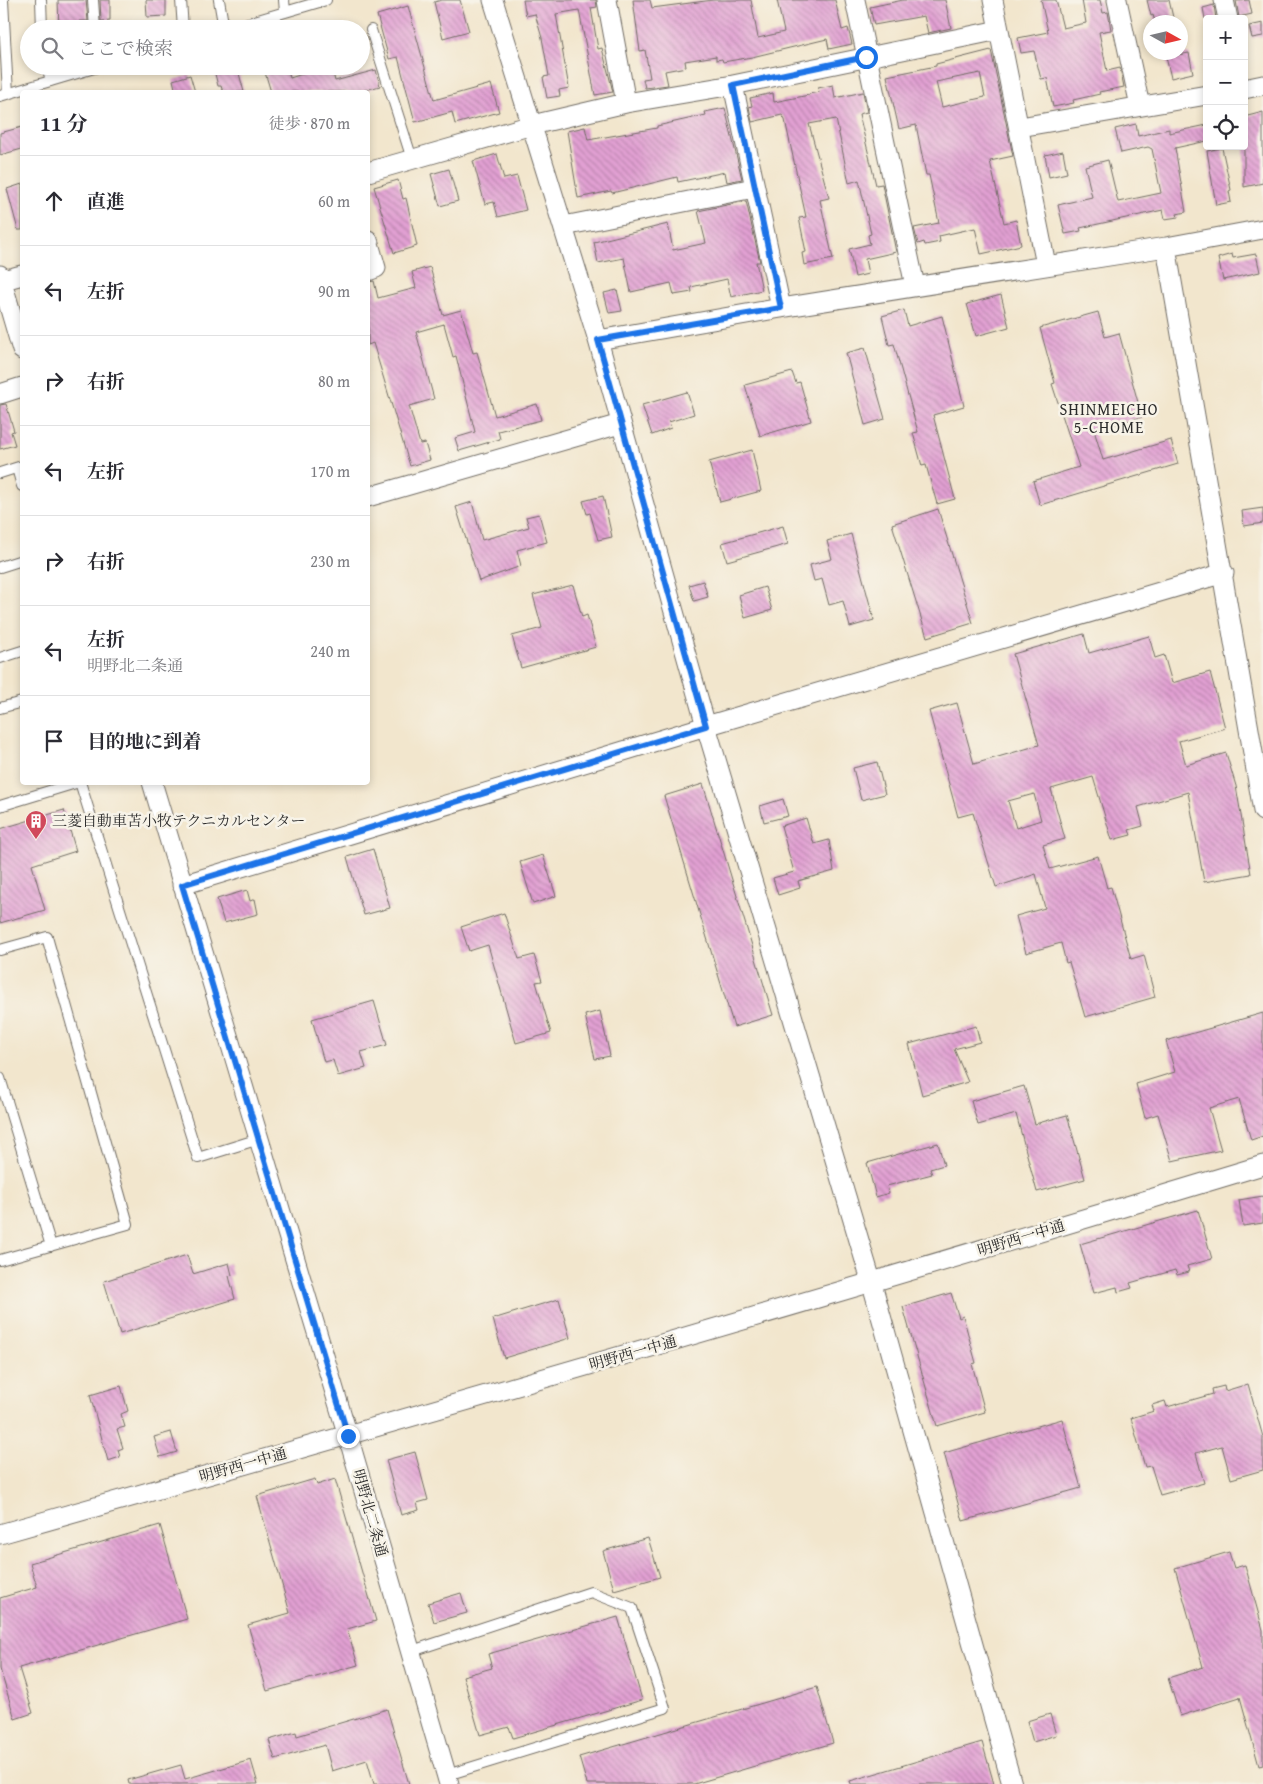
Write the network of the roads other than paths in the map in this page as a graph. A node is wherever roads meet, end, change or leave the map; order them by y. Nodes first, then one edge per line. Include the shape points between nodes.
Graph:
1 (3, 0) edge
2 (41, 0) edge
3 (93, 0) edge
4 (181, 0) edge
5 (218, 0) edge
6 (284, 0) edge
7 (326, 0) edge
8 (493, 0) edge
9 (607, 0) edge
10 (855, 0) edge
11 (993, 0) edge
12 (1117, 0) edge
13 (1224, 0) edge
14 (285, 12) junction
15 (1227, 15) edge
16 (42, 20) edge
17 (94, 20) edge
18 (182, 20) edge
19 (222, 20) edge
20 (258, 20) edge
21 (371, 30) dead end
22 (999, 30) junction
23 (866, 57) junction
24 (49, 75) edge
25 (71, 75) edge
26 (51, 81) junction
27 (733, 85) junction
28 (1263, 85) edge
29 (1248, 88) edge
30 (20, 90) edge
31 (21, 90) edge
32 (4, 95) edge
33 (1203, 96) edge
34 (626, 103) junction
35 (1140, 106) junction
36 (532, 125) junction
37 (1020, 127) junction
38 (412, 159) junction
39 (370, 171) edge
40 (754, 188) junction
41 (564, 226) junction
42 (1263, 229) edge
43 (370, 247) edge
44 (1166, 248) junction
45 (1046, 265) junction
46 (370, 270) edge
47 (20, 275) edge
48 (0, 279) edge
49 (914, 286) junction
50 (781, 308) junction
51 (598, 340) junction
52 (20, 344) edge
53 (20, 388) edge
54 (0, 394) edge
55 (620, 424) junction
56 (20, 467) edge
57 (0, 473) edge
58 (370, 496) edge
59 (20, 561) edge
60 (0, 567) edge
61 (1224, 573) junction
62 (20, 652) edge
63 (0, 658) edge
64 (20, 703) edge
65 (0, 708) edge
66 (706, 726) junction
67 (70, 785) edge
68 (81, 785) edge
69 (153, 785) edge
70 (0, 806) edge
71 (1263, 811) edge
72 (182, 885) junction
73 (0, 950) edge
74 (0, 1078) edge
75 (259, 1139) junction
76 (1263, 1165) edge
77 (51, 1246) junction
78 (0, 1260) edge
79 (872, 1284) junction
80 (348, 1436) junction
81 (0, 1533) edge
82 (409, 1652) junction
83 (448, 1779) edge
84 (1012, 1784) edge

1 - 32 lane
2 - 16 lane
3 - 17 lane
4 - 18 lane
5 - 19 lane
6 - 14 lane
7 - 14 lane
8 - 36 street
9 - 34 street
10 - 23 street
11 - 22 street
12 - 35 street
13 - 15 street
14 - 20 lane
21 - 38 lane
22 - 23 street
22 - 37 street
23 - 27 street
23 - 49 street
24 - 26 lane
25 - 26 lane
26 - 31 lane
27 - 34 street
27 - 40 street
28 - 29 street
30 - 32 lane
33 - 35 street
34 - 36 street
35 - 37 street
36 - 38 street
36 - 41 street
37 - 45 street
38 - 39 street
40 - 41 street
40 - 50 street
41 - 51 street
42 - 44 street
43 - 46 street via 376,268
44 - 45 street
44 - 61 street
45 - 49 street
47 - 48 street
48 - 52 street
49 - 50 street
50 - 51 street
51 - 55 street
53 - 54 street
55 - 58 street
55 - 66 street
56 - 57 lane
59 - 60 lane
61 - 66 street
61 - 71 street
62 - 63 lane
64 - 65 lane
66 - 72 street
66 - 79 street
67 - 70 lane
68 - 75 lane via 198,1158
69 - 72 street, 明野北二条通
72 - 75 street, 明野北二条通
73 - 77 lane via 47,937 128,1224
74 - 77 lane
75 - 80 street, 明野北二条通
76 - 79 street, 明野西一中通
77 - 78 lane
79 - 80 street, 明野西一中通
79 - 84 street
80 - 81 street, 明野西一中通
80 - 82 street, 明野北二条通
82 - 83 street, 明野北二条通
82 - 83 lane via 591,1592 632,1608 665,1708

